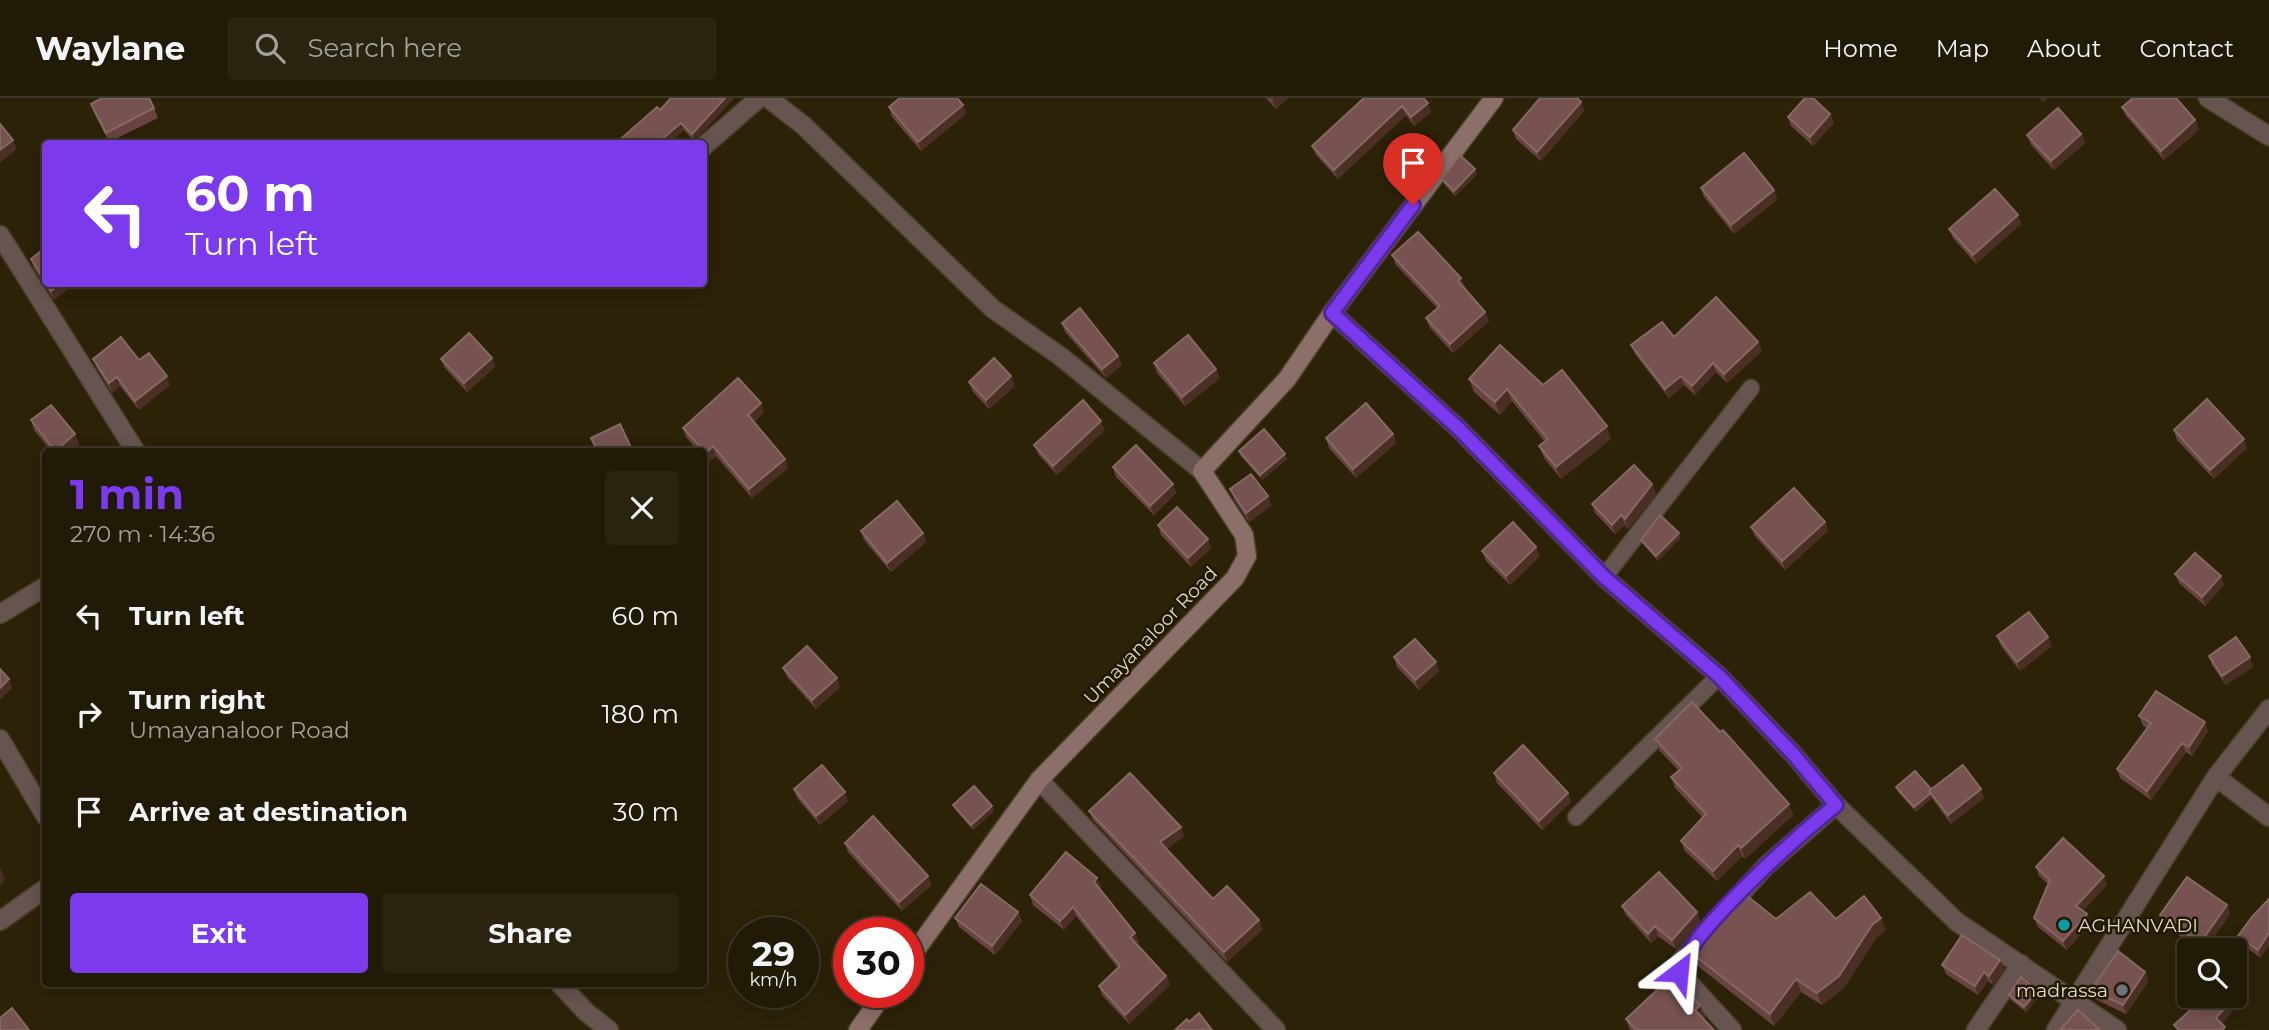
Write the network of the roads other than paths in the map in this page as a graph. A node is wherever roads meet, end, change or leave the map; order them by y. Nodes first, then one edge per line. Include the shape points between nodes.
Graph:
1 (759, 98) edge
2 (768, 98) edge
3 (1494, 98) edge
4 (2208, 98) edge
5 (2269, 136) edge
6 (707, 143) edge
7 (0, 235) edge
8 (1332, 313) junction
9 (1751, 388) dead end
10 (133, 448) edge
11 (1202, 471) junction
12 (1604, 577) junction
13 (42, 588) edge
14 (0, 614) edge
15 (1719, 676) junction
16 (2269, 709) edge
17 (0, 739) edge
18 (2216, 777) junction
19 (1039, 780) junction
20 (1836, 805) junction
21 (42, 810) edge
22 (1576, 817) dead end
23 (2269, 817) edge
24 (42, 891) edge
25 (0, 921) edge
26 (924, 939) edge
27 (2021, 964) junction
28 (563, 987) edge
29 (2075, 999) junction
30 (874, 1008) edge
31 (609, 1030) edge
32 (858, 1030) edge
33 (1276, 1030) edge
34 (1732, 1030) edge
35 (1976, 1030) edge
36 (2056, 1030) edge
37 (2117, 1030) edge

1 - 6 street
2 - 11 street via 803,125 993,309 1060,356
3 - 8 main road
4 - 5 street
7 - 10 street
8 - 11 main road via 1287,379
8 - 12 street via 1458,428
9 - 12 lane
11 - 19 main road, Umayanaloor Road via 1244,535 1248,556 1236,578
12 - 15 street
13 - 14 street
15 - 20 street
15 - 22 lane
16 - 18 street
17 - 21 street
18 - 23 street
18 - 29 street
19 - 26 main road, Umayanaloor Road
19 - 33 street
20 - 27 street via 1957,922
20 - 34 street via 1766,866 1682,958 1679,972
24 - 25 street
27 - 29 street
27 - 35 street
28 - 31 street
29 - 36 street
29 - 37 street
30 - 32 main road

